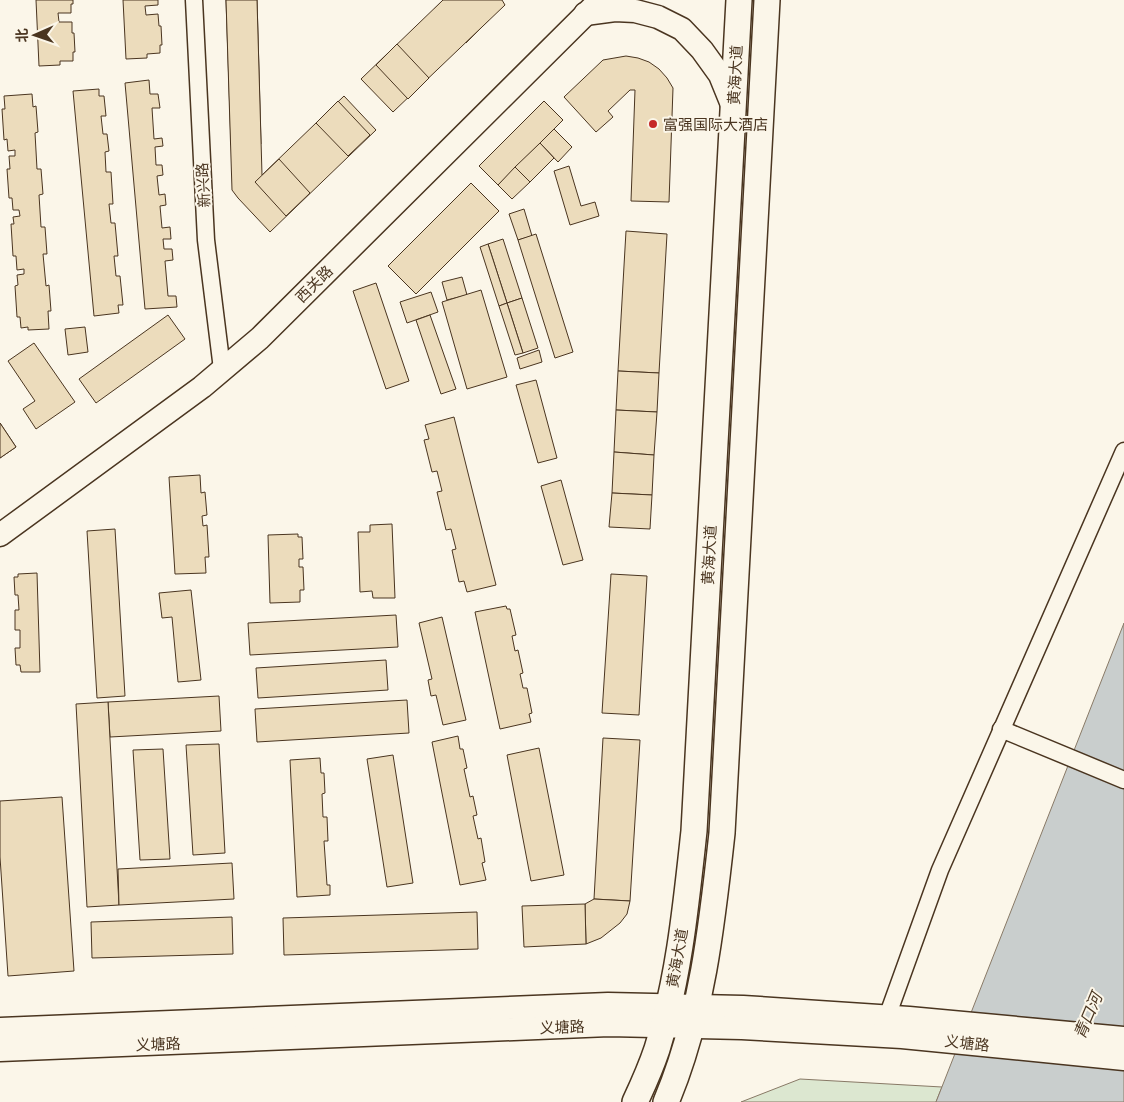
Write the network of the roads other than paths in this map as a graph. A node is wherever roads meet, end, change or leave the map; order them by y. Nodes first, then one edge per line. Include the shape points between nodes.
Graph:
1 (194, 0) edge
2 (739, 0) edge
3 (767, 0) edge
4 (592, 7) edge
5 (733, 107) junction
6 (222, 370) junction
7 (1124, 451) edge
8 (0, 535) edge
9 (1001, 729) junction
10 (1124, 780) edge
11 (666, 1016) junction
12 (694, 1016) junction
13 (887, 1017) junction
14 (906, 1028) junction
15 (0, 1029) edge
16 (1124, 1038) edge
17 (0, 1050) edge
18 (1124, 1059) edge
19 (635, 1102) edge
20 (666, 1102) edge

1 - 6 street, 新兴路 via 206,240
2 - 5 main road, 黄海大道
3 - 12 main road, 黄海大道 via 722,833 712,918
4 - 5 main road via 635,11 658,17 682,29 720,75
4 - 6 main road, 西关路 via 260,338
5 - 11 main road, 黄海大道 via 694,831 685,915
6 - 8 main road, 西关路
7 - 9 street
9 - 10 street
9 - 13 street via 940,870
11 - 12 main road, 义塘路
11 - 15 main road, 义塘路 via 608,1004
11 - 17 main road, 义塘路 via 609,1025
11 - 19 main road, 黄海大道
12 - 13 main road, 义塘路 via 743,1007
12 - 14 main road, 义塘路 via 742,1028
12 - 20 main road, 黄海大道 via 683,1059
13 - 14 main road, 义塘路
14 - 16 main road, 义塘路
14 - 18 main road, 义塘路

